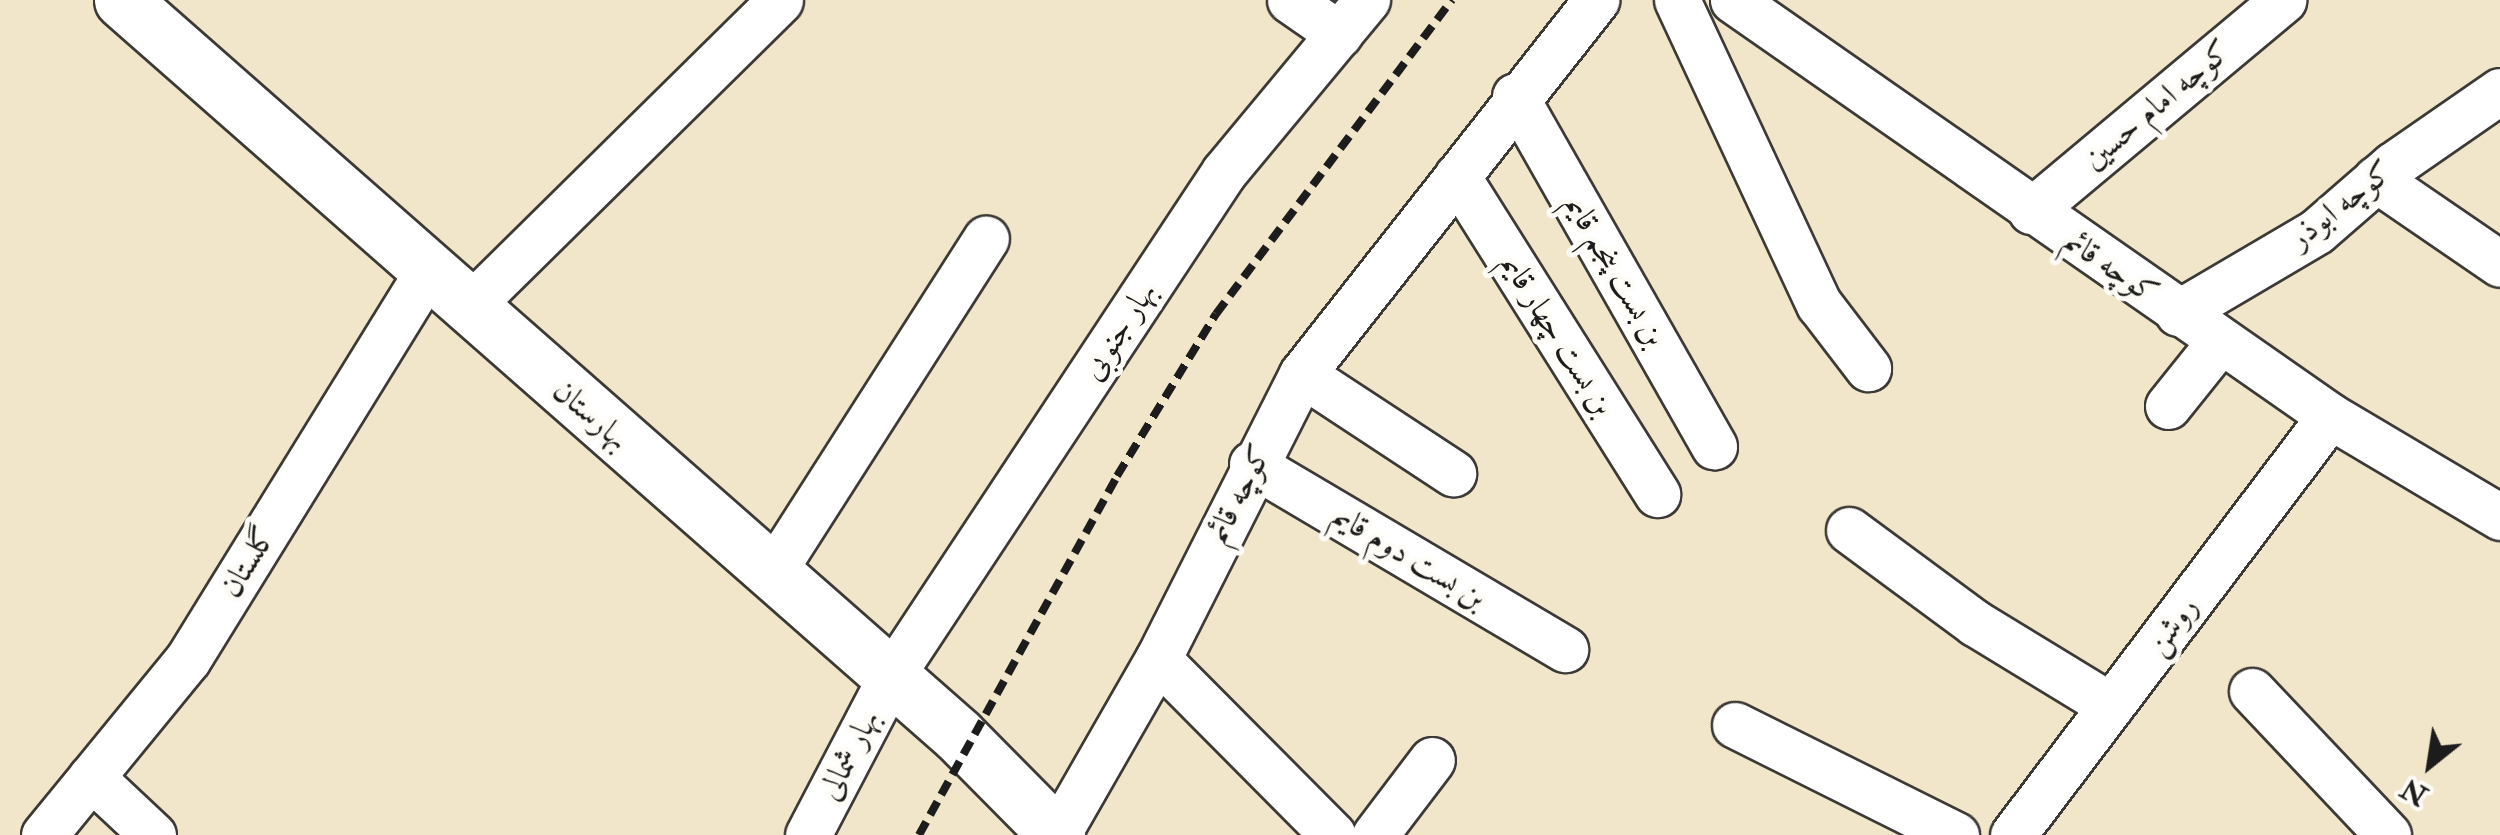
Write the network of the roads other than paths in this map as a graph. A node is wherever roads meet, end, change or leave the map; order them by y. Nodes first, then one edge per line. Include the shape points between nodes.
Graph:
1 (122, 0) edge
2 (780, 0) edge
3 (1290, 0) edge
4 (1596, 0) edge
5 (1677, 0) edge
6 (1734, 0) edge
7 (2283, 0) edge
8 (1793, 14) edge
9 (1353, 17) edge
10 (2500, 90) edge
11 (1516, 96) junction
12 (1457, 176) junction
13 (2376, 179) junction
14 (2031, 211) junction
15 (986, 239) dead end
16 (2500, 264) edge
17 (428, 272) junction
18 (468, 308) junction
19 (2178, 312) junction
20 (2220, 341) junction
21 (1868, 368) dead end
22 (1302, 374) junction
23 (2168, 406) dead end
24 (2330, 416) junction
25 (1714, 446) dead end
26 (1252, 464) junction
27 (1453, 472) dead end
28 (1657, 494) dead end
29 (2500, 516) edge
30 (1850, 530) dead end
31 (772, 573) junction
32 (1565, 650) dead end
33 (1158, 659) junction
34 (891, 676) junction
35 (2252, 691) dead end
36 (2111, 706) junction
37 (1735, 726) dead end
38 (1432, 760) dead end
39 (91, 777) junction
40 (44, 835) edge
41 (153, 835) edge
42 (808, 835) edge
43 (1057, 835) edge
44 (1334, 835) edge
45 (1374, 835) edge
46 (1956, 835) edge
47 (2013, 835) edge
48 (2388, 835) edge

1 - 17 main road, بهارستان
2 - 18 street
3 - 9 street
4 - 11 street, کوچه قائم
5 - 21 street via 1819,304
6 - 8 street, کوچه قائم
7 - 14 street, کوچه امام حسین
8 - 14 street, کوچه قائم
9 - 34 street, بهار جنوبی via 1224,172
10 - 13 street, کوچه ابوذر
11 - 12 street, کوچه قائم
11 - 25 street, بن بست پنجم قایم
12 - 22 street, کوچه قائم
12 - 28 street, بن بست چهار قایم
13 - 16 street
13 - 19 street, کوچه ابوذر via 2318,231
14 - 19 street, کوچه قائم
15 - 31 street
17 - 18 main road, بهارستان
17 - 39 street, گلستان via 188,659
18 - 31 main road, بهارستان
19 - 20 street, کوچه قائم
20 - 23 street
20 - 24 street, کوچه قائم
22 - 26 street, کوچه قائم
22 - 27 street
24 - 29 street, کوچه قائم
24 - 36 street, روشن
26 - 32 street, بن بست دوم قایم
26 - 33 street, کوچه قائم
30 - 36 street via 1975,623
31 - 34 main road, بهارستان
33 - 43 street, کوچه قائم
33 - 44 street
34 - 42 street, بهار شمالی
34 - 43 main road, بهارستان
35 - 48 street
36 - 47 street, روشن
37 - 46 street
38 - 45 street
39 - 40 street, گلستان
39 - 41 street

